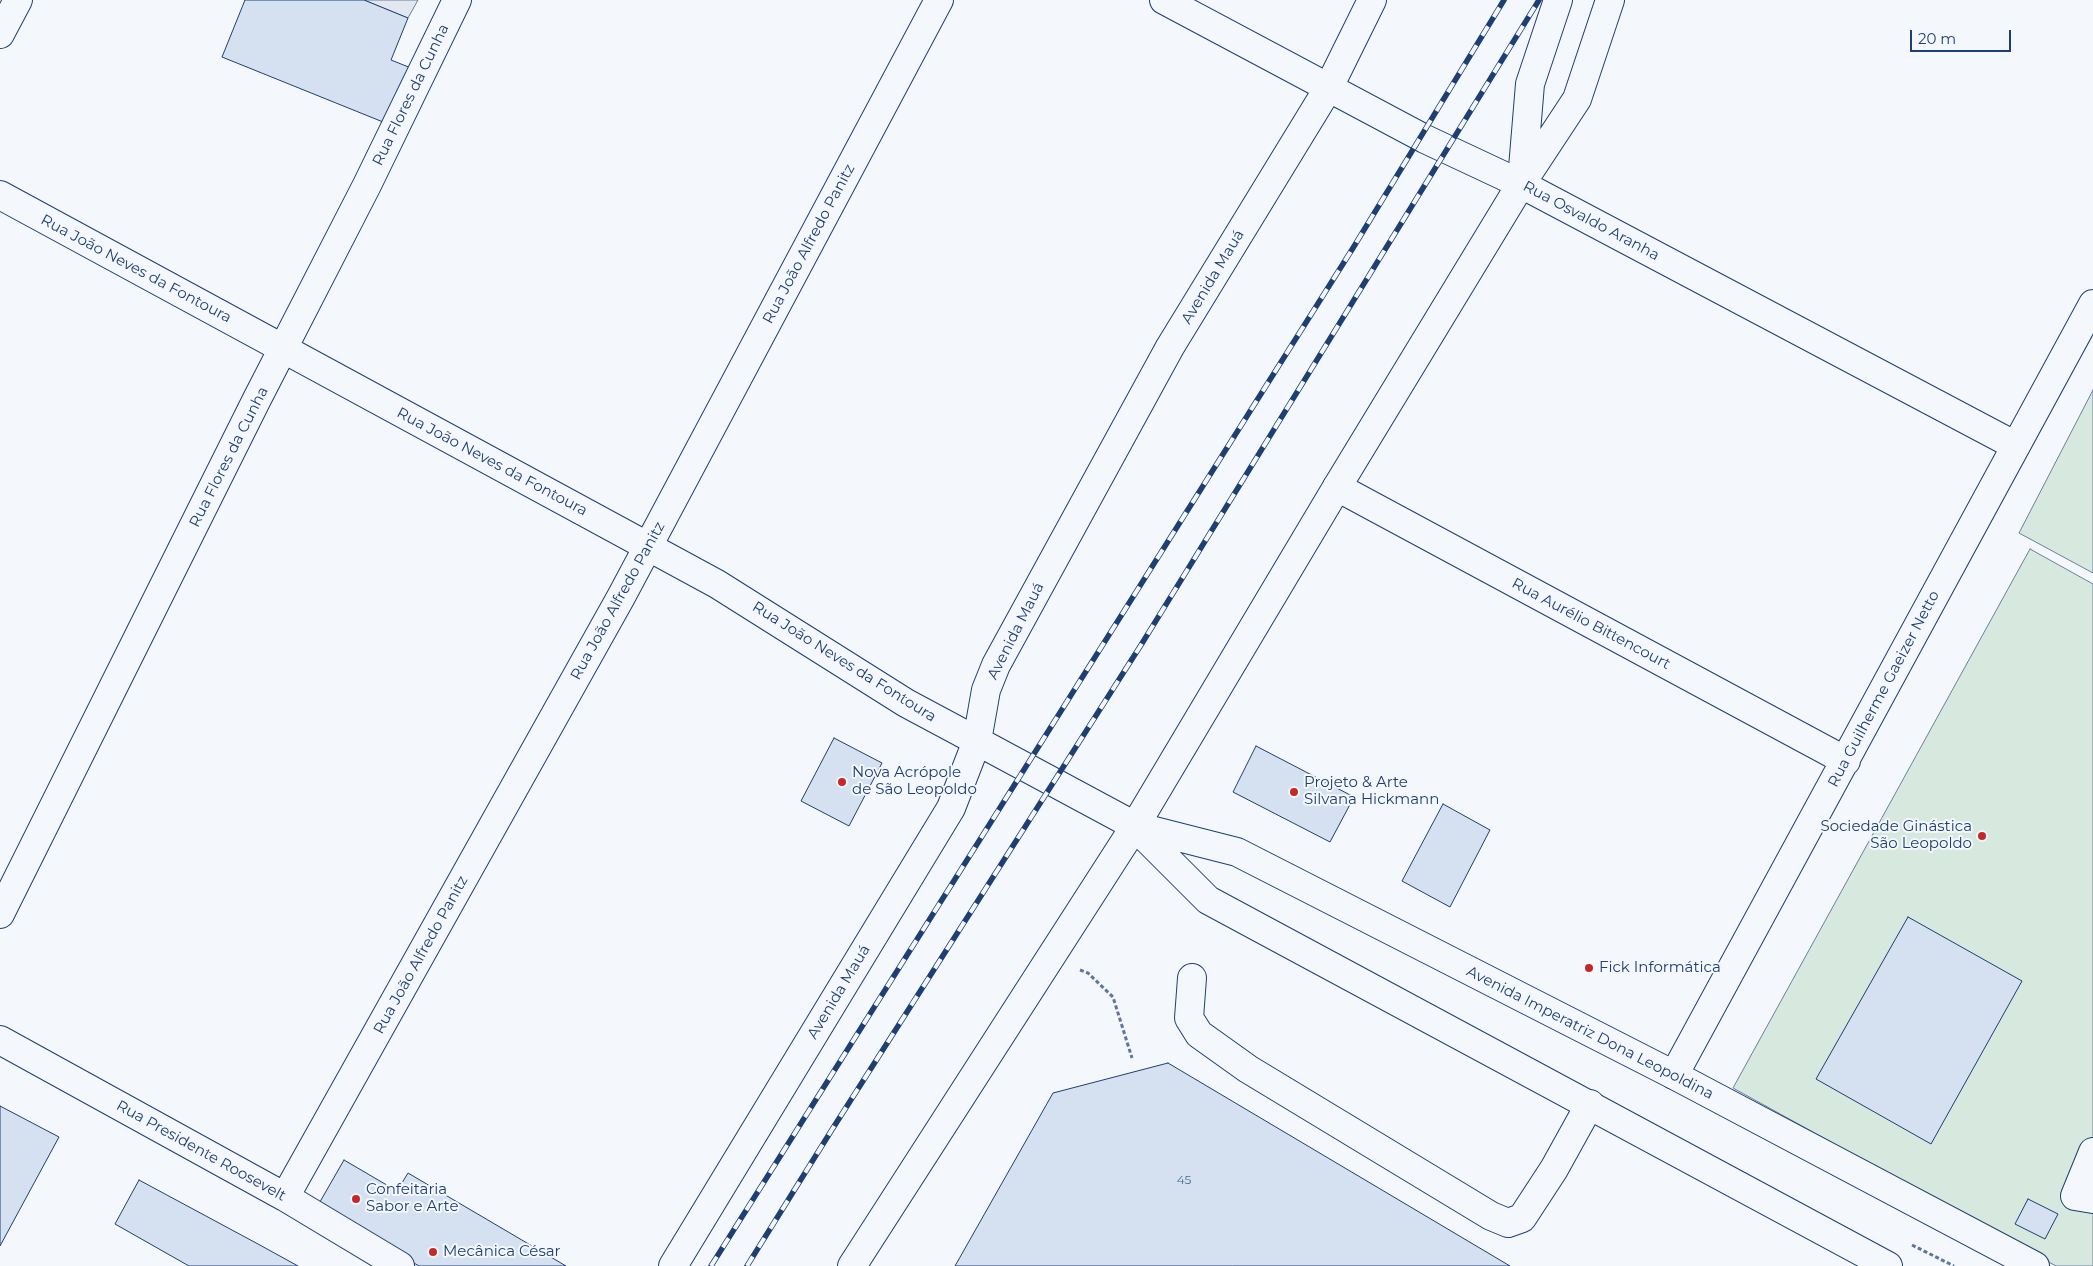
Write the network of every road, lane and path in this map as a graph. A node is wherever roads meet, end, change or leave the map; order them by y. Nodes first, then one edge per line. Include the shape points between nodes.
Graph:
1 (18, 0) edge
2 (457, 0) edge
3 (939, 0) edge
4 (1164, 0) edge
5 (1372, 0) edge
6 (1558, 0) edge
7 (1610, 0) edge
8 (0, 34) edge
9 (1329, 87) junction
10 (1521, 184) junction
11 (0, 195) edge
12 (2093, 304) edge
13 (284, 348) junction
14 (2016, 446) junction
15 (1337, 487) junction
16 (649, 546) junction
17 (977, 741) junction
18 (1846, 761) junction
19 (1135, 826) junction
20 (0, 914) edge
21 (1052, 958) junction
22 (1192, 978) dead end
23 (0, 1040) edge
24 (1132, 1058) dead end
25 (1674, 1075) junction
26 (1590, 1104) junction
27 (2093, 1152) edge
28 (285, 1197) junction
29 (2093, 1199) edge
30 (400, 1266) edge
31 (673, 1266) edge
32 (852, 1266) edge
33 (1888, 1266) edge
34 (2035, 1266) edge

1 - 8 street
2 - 13 street, Rua Flores da Cunha
3 - 16 street, Rua João Alfredo Panitz
4 - 9 street, Rua Osvaldo Aranha
5 - 9 street, Avenida Mauá
6 - 10 street via 1530,84
7 - 10 street via 1577,99
9 - 10 street, Rua Osvaldo Aranha via 1425,139
9 - 17 street, Avenida Mauá via 1170,347 1000,656 986,690
10 - 14 street, Rua Osvaldo Aranha
10 - 15 street
11 - 13 street, Rua João Neves da Fontoura
12 - 14 street, Rua Guilherme Gaeizer Netto
13 - 16 street, Rua João Neves da Fontoura
13 - 20 street, Rua Flores da Cunha
14 - 18 street, Rua Guilherme Gaeizer Netto
15 - 18 street, Rua Aurélio Bittencourt
15 - 19 street
16 - 17 street, Rua João Neves da Fontoura via 718,584 906,703
16 - 28 street, Rua João Alfredo Panitz
17 - 19 street, Avenida Imperatriz Dona Leopoldina
17 - 31 street, Avenida Mauá via 951,808
18 - 25 street, Rua Guilherme Gaeizer Netto
19 - 21 street
19 - 25 street, Avenida Imperatriz Dona Leopoldina via 1237,852
19 - 26 street, Avenida Imperatriz Dona Leopoldina via 1208,900
21 - 24 path via 1088,973 1113,997
21 - 32 street
22 - 26 street via 1189,1018 1198,1034 1248,1069 1490,1216 1508,1223 1522,1218
23 - 28 street, Rua Presidente Roosevelt
25 - 34 street, Avenida Imperatriz Dona Leopoldina
26 - 33 street, Avenida Imperatriz Dona Leopoldina
27 - 29 street via 2075,1196
28 - 30 street, Rua Presidente Roosevelt

